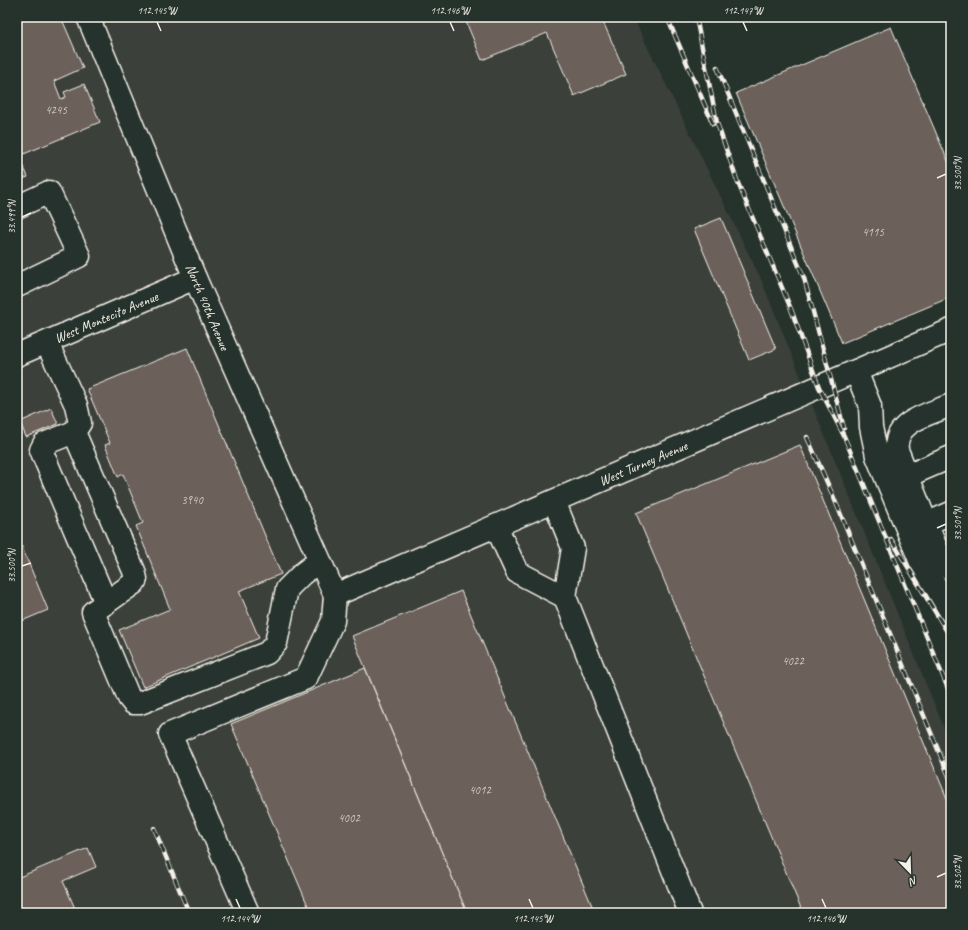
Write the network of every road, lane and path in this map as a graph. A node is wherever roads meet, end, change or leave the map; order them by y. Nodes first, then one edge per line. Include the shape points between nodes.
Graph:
1 (88, 17) edge
2 (17, 207) edge
3 (195, 278) junction
4 (17, 286) edge
5 (951, 330) edge
6 (47, 342) junction
7 (17, 355) edge
8 (856, 371) junction
9 (951, 405) edge
10 (74, 432) junction
11 (951, 457) edge
12 (907, 476) junction
13 (554, 501) junction
14 (951, 514) edge
15 (926, 524) junction
16 (496, 526) junction
17 (319, 560) junction
18 (951, 569) edge
19 (334, 595) junction
20 (565, 597) junction
21 (106, 603) junction
22 (951, 612) edge
23 (248, 913) edge
24 (690, 913) edge

1 - 3 street, North 40th Avenue
2 - 4 street via 49,192 79,256
3 - 6 street, West Montecito Avenue
3 - 17 street, North 40th Avenue
5 - 8 street, West Turney Avenue
6 - 7 street, West Montecito Avenue
6 - 10 street via 76,405 80,423
8 - 13 street, West Turney Avenue
8 - 22 street via 870,406 877,456 920,560
9 - 12 street via 907,424 899,432 897,450
10 - 21 street via 136,579
10 - 21 street via 44,444 41,450
11 - 12 street
12 - 15 street
13 - 16 street, West Turney Avenue
13 - 20 street via 573,548
14 - 15 street
15 - 18 street via 941,560
16 - 19 street, West Turney Avenue
16 - 20 street via 517,572
17 - 19 street, North 40th Avenue
17 - 21 street via 287,589 276,643 267,653 140,703 133,703 129,698 93,612
19 - 23 street via 333,621 306,678 170,734
20 - 24 street

